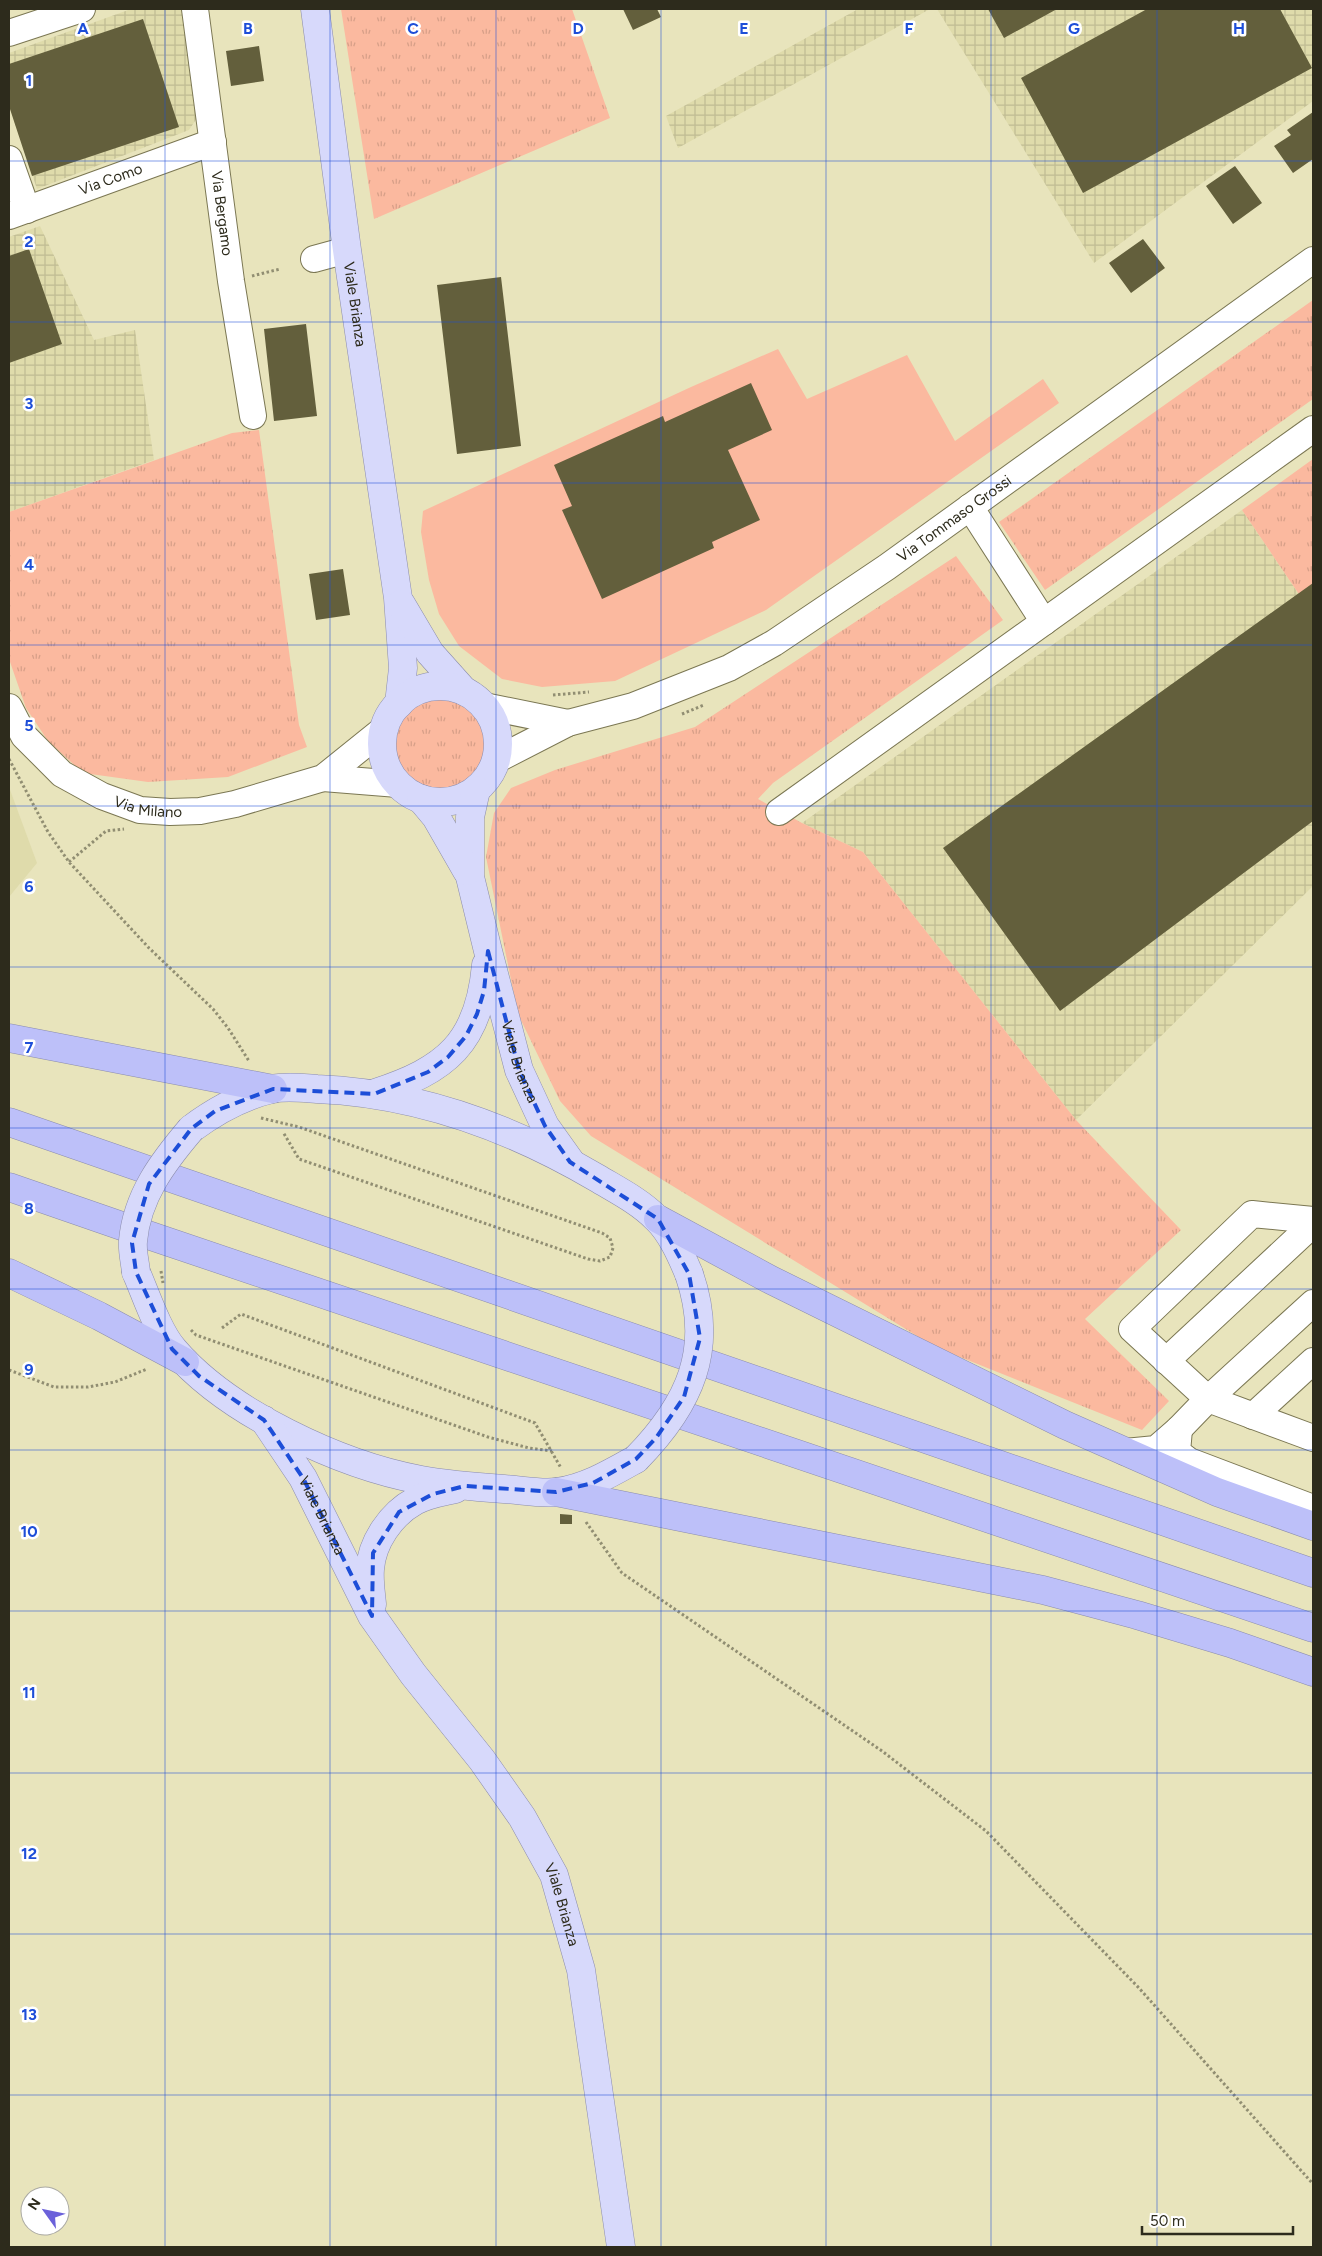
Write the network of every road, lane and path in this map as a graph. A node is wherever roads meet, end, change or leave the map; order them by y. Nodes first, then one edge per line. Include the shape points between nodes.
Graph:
1 (82, 9) edge
2 (195, 9) edge
3 (315, 9) edge
4 (9, 33) edge
5 (212, 142) junction
6 (9, 160) edge
7 (18, 213) edge
8 (347, 250) junction
9 (314, 259) dead end
10 (1313, 260) edge
11 (280, 269) dead end
12 (231, 281) junction
13 (253, 416) dead end
14 (1313, 429) edge
15 (970, 507) junction
16 (398, 598) junction
17 (1044, 622) junction
18 (598, 691) dead end
19 (544, 695) dead end
20 (474, 699) junction
21 (399, 704) junction
22 (9, 707) edge
23 (568, 723) junction
24 (384, 729) junction
25 (9, 759) edge
26 (496, 760) junction
27 (323, 778) junction
28 (398, 784) junction
29 (476, 790) junction
30 (421, 799) junction
31 (779, 812) dead end
32 (470, 877) junction
33 (488, 951) junction
34 (9, 1038) edge
35 (250, 1064) dead end
36 (273, 1089) junction
37 (374, 1094) junction
38 (258, 1117) dead end
39 (9, 1122) edge
40 (283, 1132) dead end
41 (570, 1162) junction
42 (9, 1187) edge
43 (658, 1219) junction
44 (1313, 1222) edge
45 (148, 1268) junction
46 (9, 1272) edge
47 (166, 1291) dead end
48 (1313, 1303) edge
49 (186, 1326) dead end
50 (222, 1328) dead end
51 (1166, 1361) junction
52 (1313, 1361) edge
53 (185, 1362) junction
54 (152, 1367) dead end
55 (9, 1370) edge
56 (1208, 1400) junction
57 (1253, 1416) junction
58 (264, 1420) junction
59 (1179, 1429) junction
60 (1311, 1434) edge
61 (552, 1451) junction
62 (1125, 1452) junction
63 (560, 1482) junction
64 (465, 1486) junction
65 (1313, 1508) edge
66 (581, 1516) dead end
67 (1313, 1526) edge
68 (1313, 1574) edge
69 (372, 1616) junction
70 (1313, 1628) edge
71 (1313, 1672) edge
72 (1313, 2184) edge
73 (621, 2247) edge

1 - 4 street
2 - 5 street, Via Bergamo
3 - 8 main road, Viale Brianza
5 - 7 street, Via Como
5 - 12 street, Via Bergamo
6 - 7 street
8 - 9 street
8 - 16 main road, Viale Brianza
10 - 15 street, Via Tommaso Grossi
11 - 12 path
12 - 13 street, Via Bergamo
14 - 17 street
15 - 17 street
15 - 23 street, Via Tommaso Grossi via 774,643 729,668 633,706
16 - 20 main road, Viale Brianza via 430,653
16 - 21 main road, Viale Brianza via 403,668
17 - 31 street
18 - 19 path
20 - 21 main road via 448,686 430,687 413,693
20 - 23 street, Via Tommaso Grossi
20 - 26 main road via 492,718 497,732
21 - 24 main road
22 - 27 street, Via Milano via 24,736 62,774 102,796 140,810 200,811
23 - 26 street, Via Tommaso Grossi
24 - 27 street, Via Milano
24 - 28 main road via 382,749 387,767
25 - 35 path via 68,862 149,948 213,1009
26 - 29 main road via 488,777
27 - 28 street, Via Milano
28 - 30 main road
29 - 30 main road via 450,802
29 - 32 main road, Viale Brianza via 470,818
30 - 32 main road, Viale Brianza via 436,817
32 - 33 main road, Viale Brianza
33 - 37 main road, Viale Brianza via 484,991 466,1036 448,1057 428,1072
33 - 41 main road, Viale Brianza via 519,1070 544,1126
34 - 36 highway
36 - 37 main road
36 - 45 main road, bridge via 215,1111 190,1129 167,1157 149,1184 132,1242
37 - 41 main road via 471,1118
38 - 40 path via 299,1127 602,1233 610,1238 613,1248 610,1257 600,1261 588,1259 299,1159
39 - 68 highway
41 - 43 main road via 619,1190
42 - 70 highway
43 - 62 highway via 771,1280
43 - 63 main road, bridge via 670,1236 696,1293 700,1338 695,1366 684,1397 656,1438 636,1459 593,1483
44 - 51 street
44 - 51 street via 1252,1214 1245,1220 1132,1329
45 - 47 path, bridge
45 - 53 main road via 153,1313 172,1349
46 - 53 highway
48 - 56 street
49 - 61 path via 196,1335 488,1437
50 - 61 path via 241,1314 535,1423
51 - 56 street
52 - 57 street
53 - 58 main road via 223,1394
54 - 55 path via 115,1382 54,1388
56 - 57 street
56 - 59 street
57 - 60 street
58 - 64 main road via 358,1462 420,1480
58 - 69 main road, Viale Brianza via 303,1478
59 - 62 street via 1156,1449
59 - 65 street via 1177,1452 1189,1461
61 - 63 path
62 - 67 highway via 1217,1492
63 - 64 main road
63 - 71 highway via 1043,1590 1221,1640
64 - 69 main road via 415,1501 389,1524 376,1545 370,1569
66 - 72 path via 622,1573 882,1751 986,1831 1140,1988
69 - 73 main road, Viale Brianza via 522,1817 554,1876 581,1970

